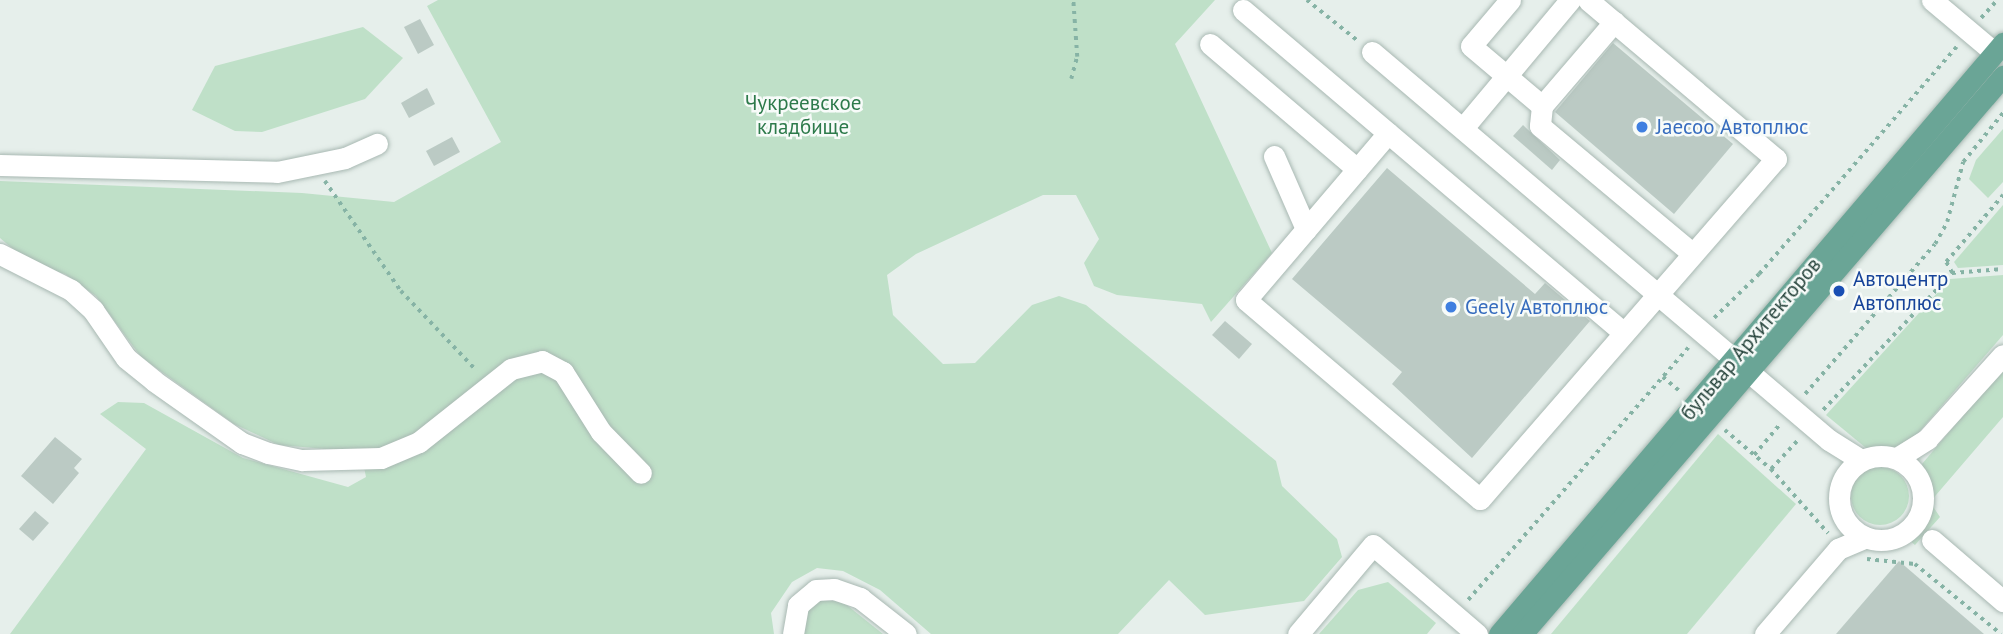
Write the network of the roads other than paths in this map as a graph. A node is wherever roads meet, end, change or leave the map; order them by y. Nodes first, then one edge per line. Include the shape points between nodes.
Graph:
1 (1510, 0) edge
2 (1570, 0) edge
3 (1588, 0) edge
4 (1932, 0) edge
5 (1243, 10) dead end
6 (1614, 22) junction
7 (1210, 44) dead end
8 (1999, 48) edge
9 (1372, 52) road end
10 (1506, 75) junction
11 (2003, 76) edge
12 (1542, 106) junction
13 (1463, 128) junction
14 (1388, 133) junction
15 (377, 144) dead end
16 (1274, 156) dead end
17 (0, 165) edge
18 (1357, 169) junction
19 (1306, 229) junction
20 (0, 254) edge
21 (1693, 254) junction
22 (1658, 294) junction
23 (1623, 332) junction
24 (2003, 355) edge
25 (1741, 365) junction
26 (1829, 440) junction
27 (1861, 460) junction
28 (1905, 465) junction
29 (641, 473) dead end
30 (1842, 481) junction
31 (1842, 515) junction
32 (1866, 537) junction
33 (1933, 540) dead end
34 (1838, 550) junction
35 (2003, 601) edge
36 (793, 634) edge
37 (906, 634) edge
38 (1298, 634) edge
39 (1477, 634) edge
40 (1499, 634) edge
41 (1522, 634) edge
42 (1765, 634) edge

1 - 10 street via 1471,46
2 - 10 street
3 - 6 street
4 - 8 street via 1970,32
5 - 14 street
6 - 12 street
6 - 21 street via 1776,159
7 - 18 street
8 - 25 main road, бульвар Архитекторов
9 - 13 street
10 - 12 street
10 - 13 street
11 - 25 main road, бульвар Архитекторов
12 - 21 street via 1540,126
13 - 22 street
14 - 18 street
14 - 23 street
15 - 17 street via 311,167 200,173
16 - 19 street
18 - 19 street
19 - 23 street via 1246,300 1480,499
20 - 29 street via 71,290 93,310 126,358 154,382 242,443 268,453 302,460 381,458 419,442 512,369 541,361 563,372 600,432
21 - 22 street
22 - 23 street
22 - 25 street
24 - 28 street
25 - 26 street
25 - 40 main road, бульвар Архитекторов
25 - 41 main road, бульвар Архитекторов
26 - 27 street
26 - 30 street
27 - 28 street
27 - 30 street
28 - 32 street via 1923,496 1915,522 1893,538
30 - 31 street
31 - 32 street
31 - 34 street
32 - 34 street
33 - 35 street
34 - 42 street
36 - 37 street via 798,605 816,590 834,589 860,598
38 - 39 street via 1373,545

